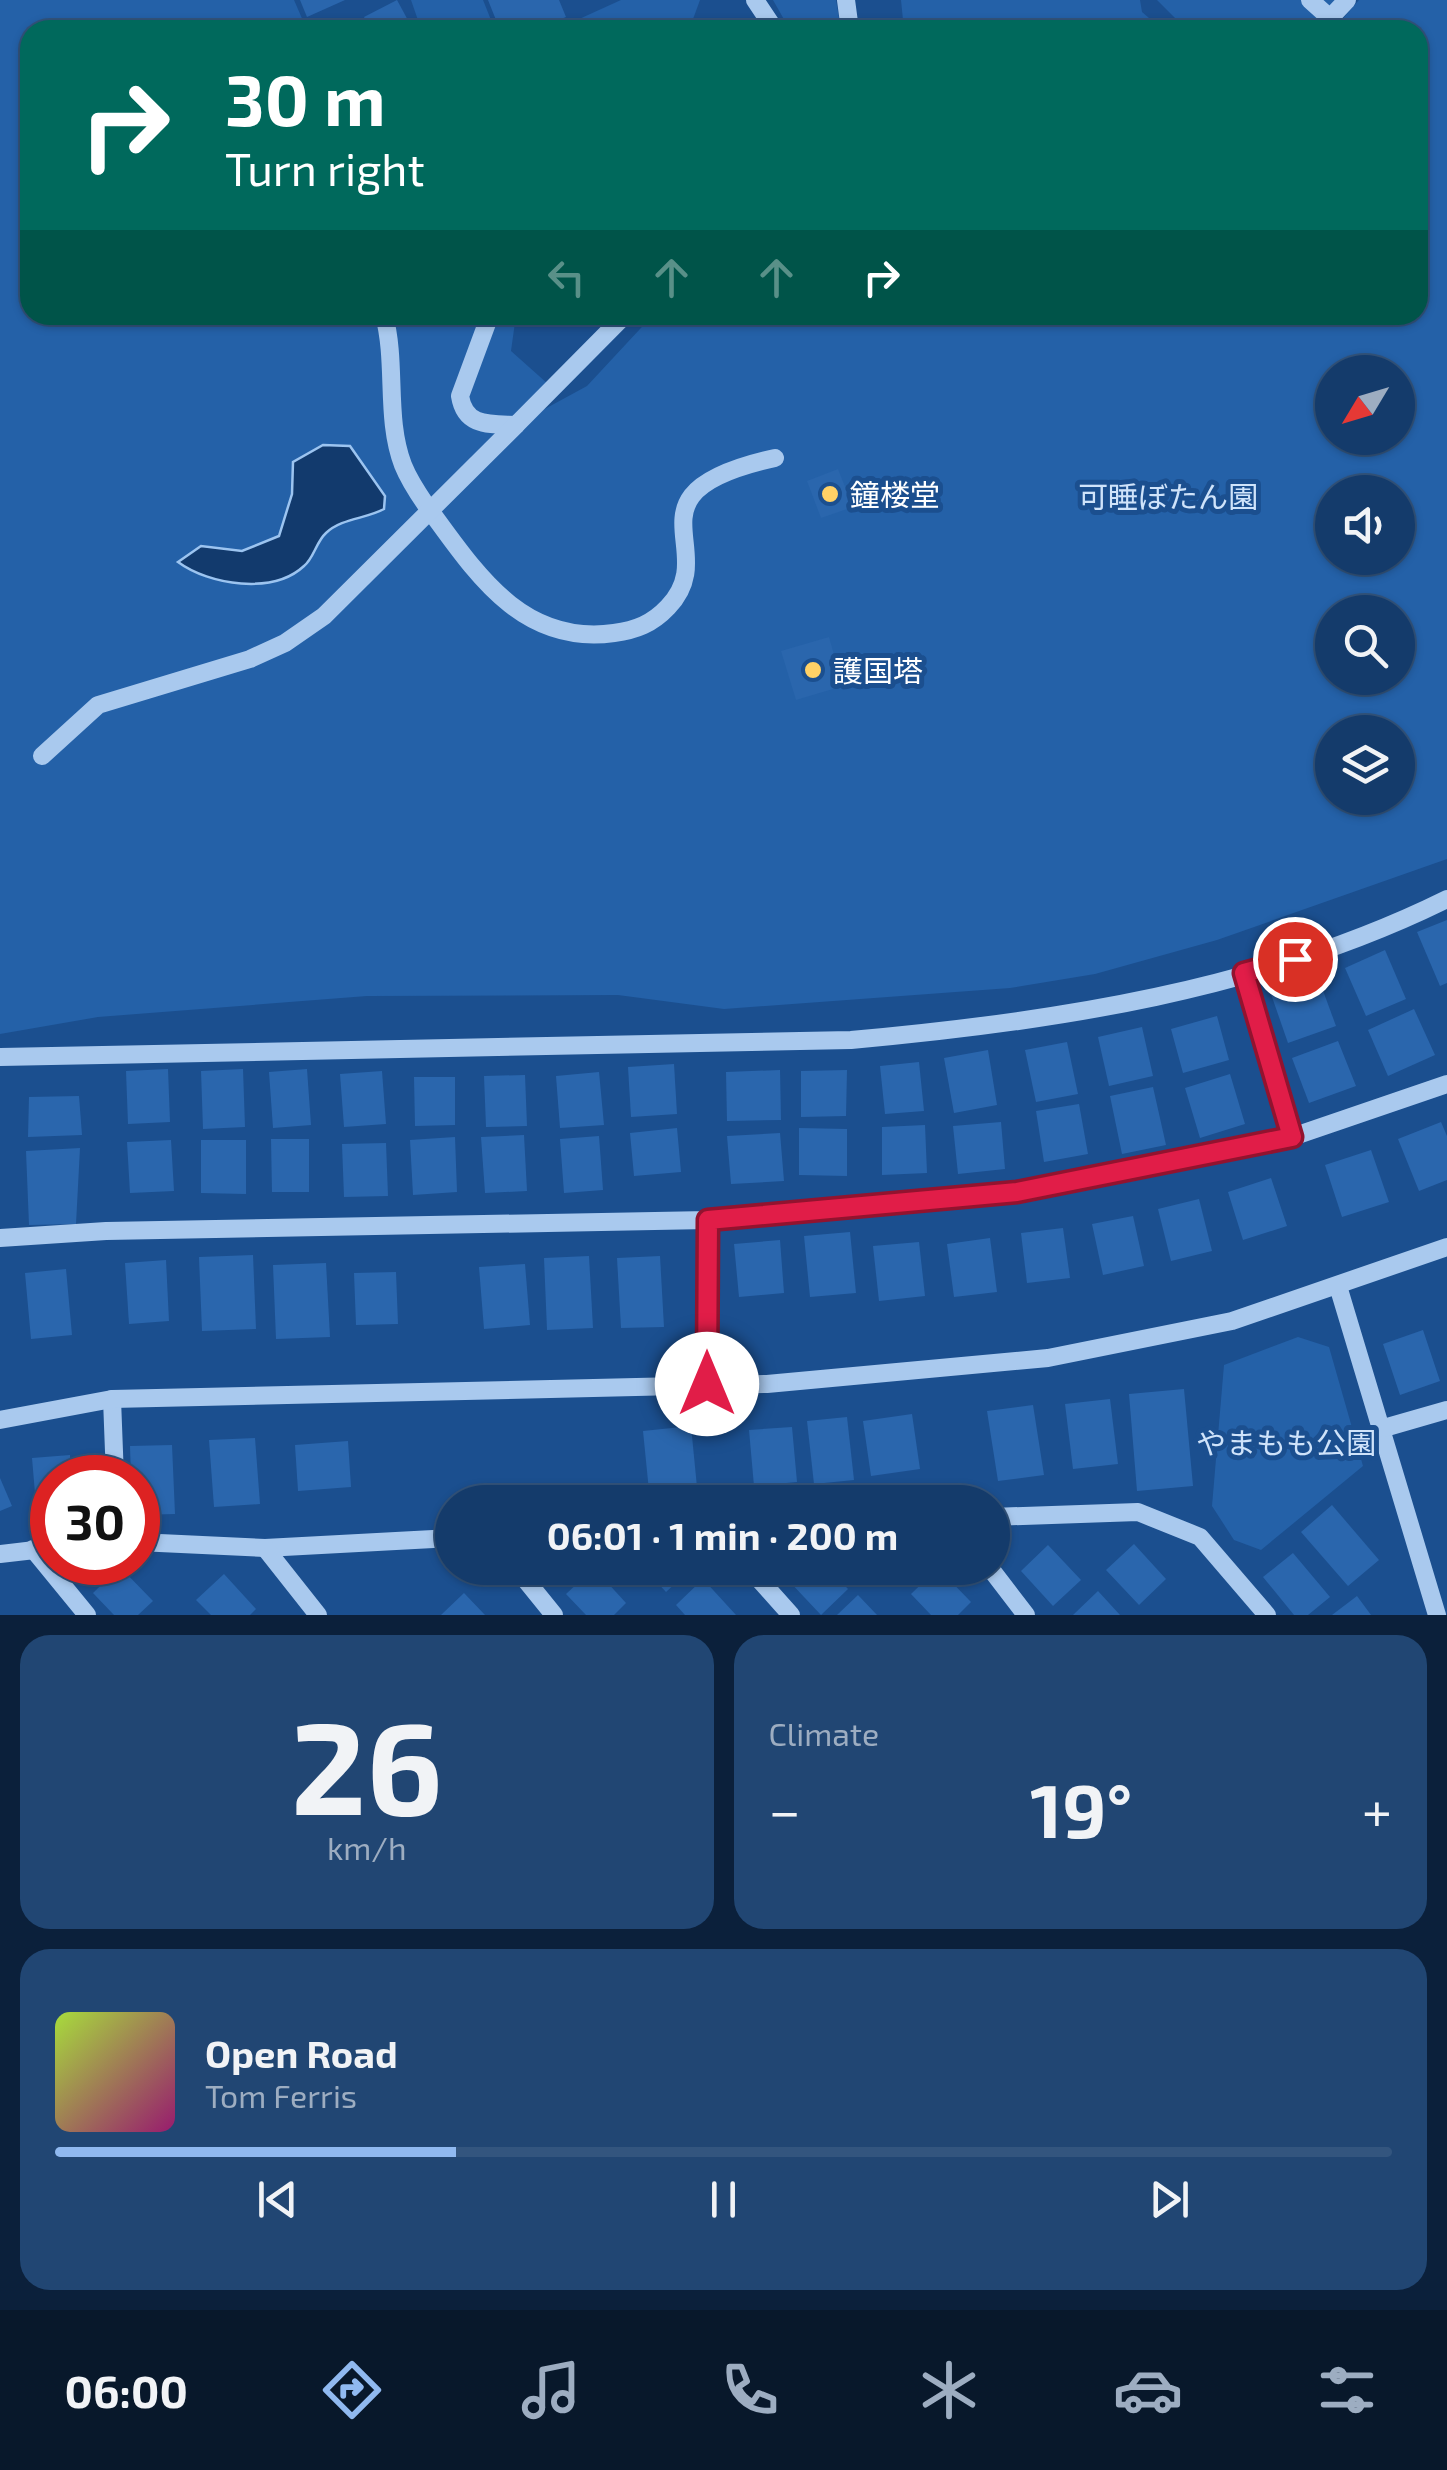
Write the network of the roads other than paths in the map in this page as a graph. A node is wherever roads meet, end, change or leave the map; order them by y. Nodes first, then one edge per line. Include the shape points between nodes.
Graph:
1 (1310, 0) edge
2 (1348, 0) edge
3 (386, 325) edge
4 (486, 325) edge
5 (616, 325) edge
6 (516, 425) junction
7 (774, 458) dead end
8 (430, 512) junction
9 (42, 756) dead end
10 (1447, 899) edge
11 (1244, 973) junction
12 (0, 1058) edge
13 (1447, 1084) edge
14 (1292, 1137) junction
15 (708, 1220) junction
16 (0, 1238) edge
17 (1447, 1247) edge
18 (1338, 1286) junction
19 (707, 1384) junction
20 (112, 1399) junction
21 (1447, 1410) edge
22 (0, 1420) edge
23 (1384, 1428) junction
24 (115, 1455) edge
25 (1010, 1516) edge
26 (435, 1539) edge
27 (160, 1543) edge
28 (264, 1548) junction
29 (30, 1550) edge
30 (0, 1554) edge
31 (68, 1585) edge
32 (530, 1585) edge
33 (764, 1585) edge
34 (1003, 1585) edge
35 (88, 1615) edge
36 (318, 1615) edge
37 (554, 1615) edge
38 (791, 1615) edge
39 (1026, 1615) edge
40 (1267, 1615) edge
41 (1437, 1615) edge

1 - 2 street via 1330,18
3 - 8 street via 397,443
4 - 6 street via 460,396 462,410 485,424
5 - 6 street
6 - 8 street
7 - 8 street via 715,476 686,502 686,579 666,609 639,629 588,636 526,616 485,584
8 - 9 street via 369,576 285,642 98,705
10 - 11 street
11 - 12 street via 986,1028 851,1040
11 - 14 street
13 - 14 street
14 - 15 street via 1017,1192
15 - 16 street
15 - 19 street
17 - 18 street
18 - 19 street via 1232,1321 1048,1358
18 - 23 street
19 - 20 street
20 - 22 street
20 - 24 street
21 - 23 street
23 - 41 street
25 - 40 street via 1138,1512 1200,1536
26 - 28 street
27 - 28 street
28 - 36 street
29 - 30 street
31 - 35 street
32 - 37 street
33 - 38 street
34 - 39 street

